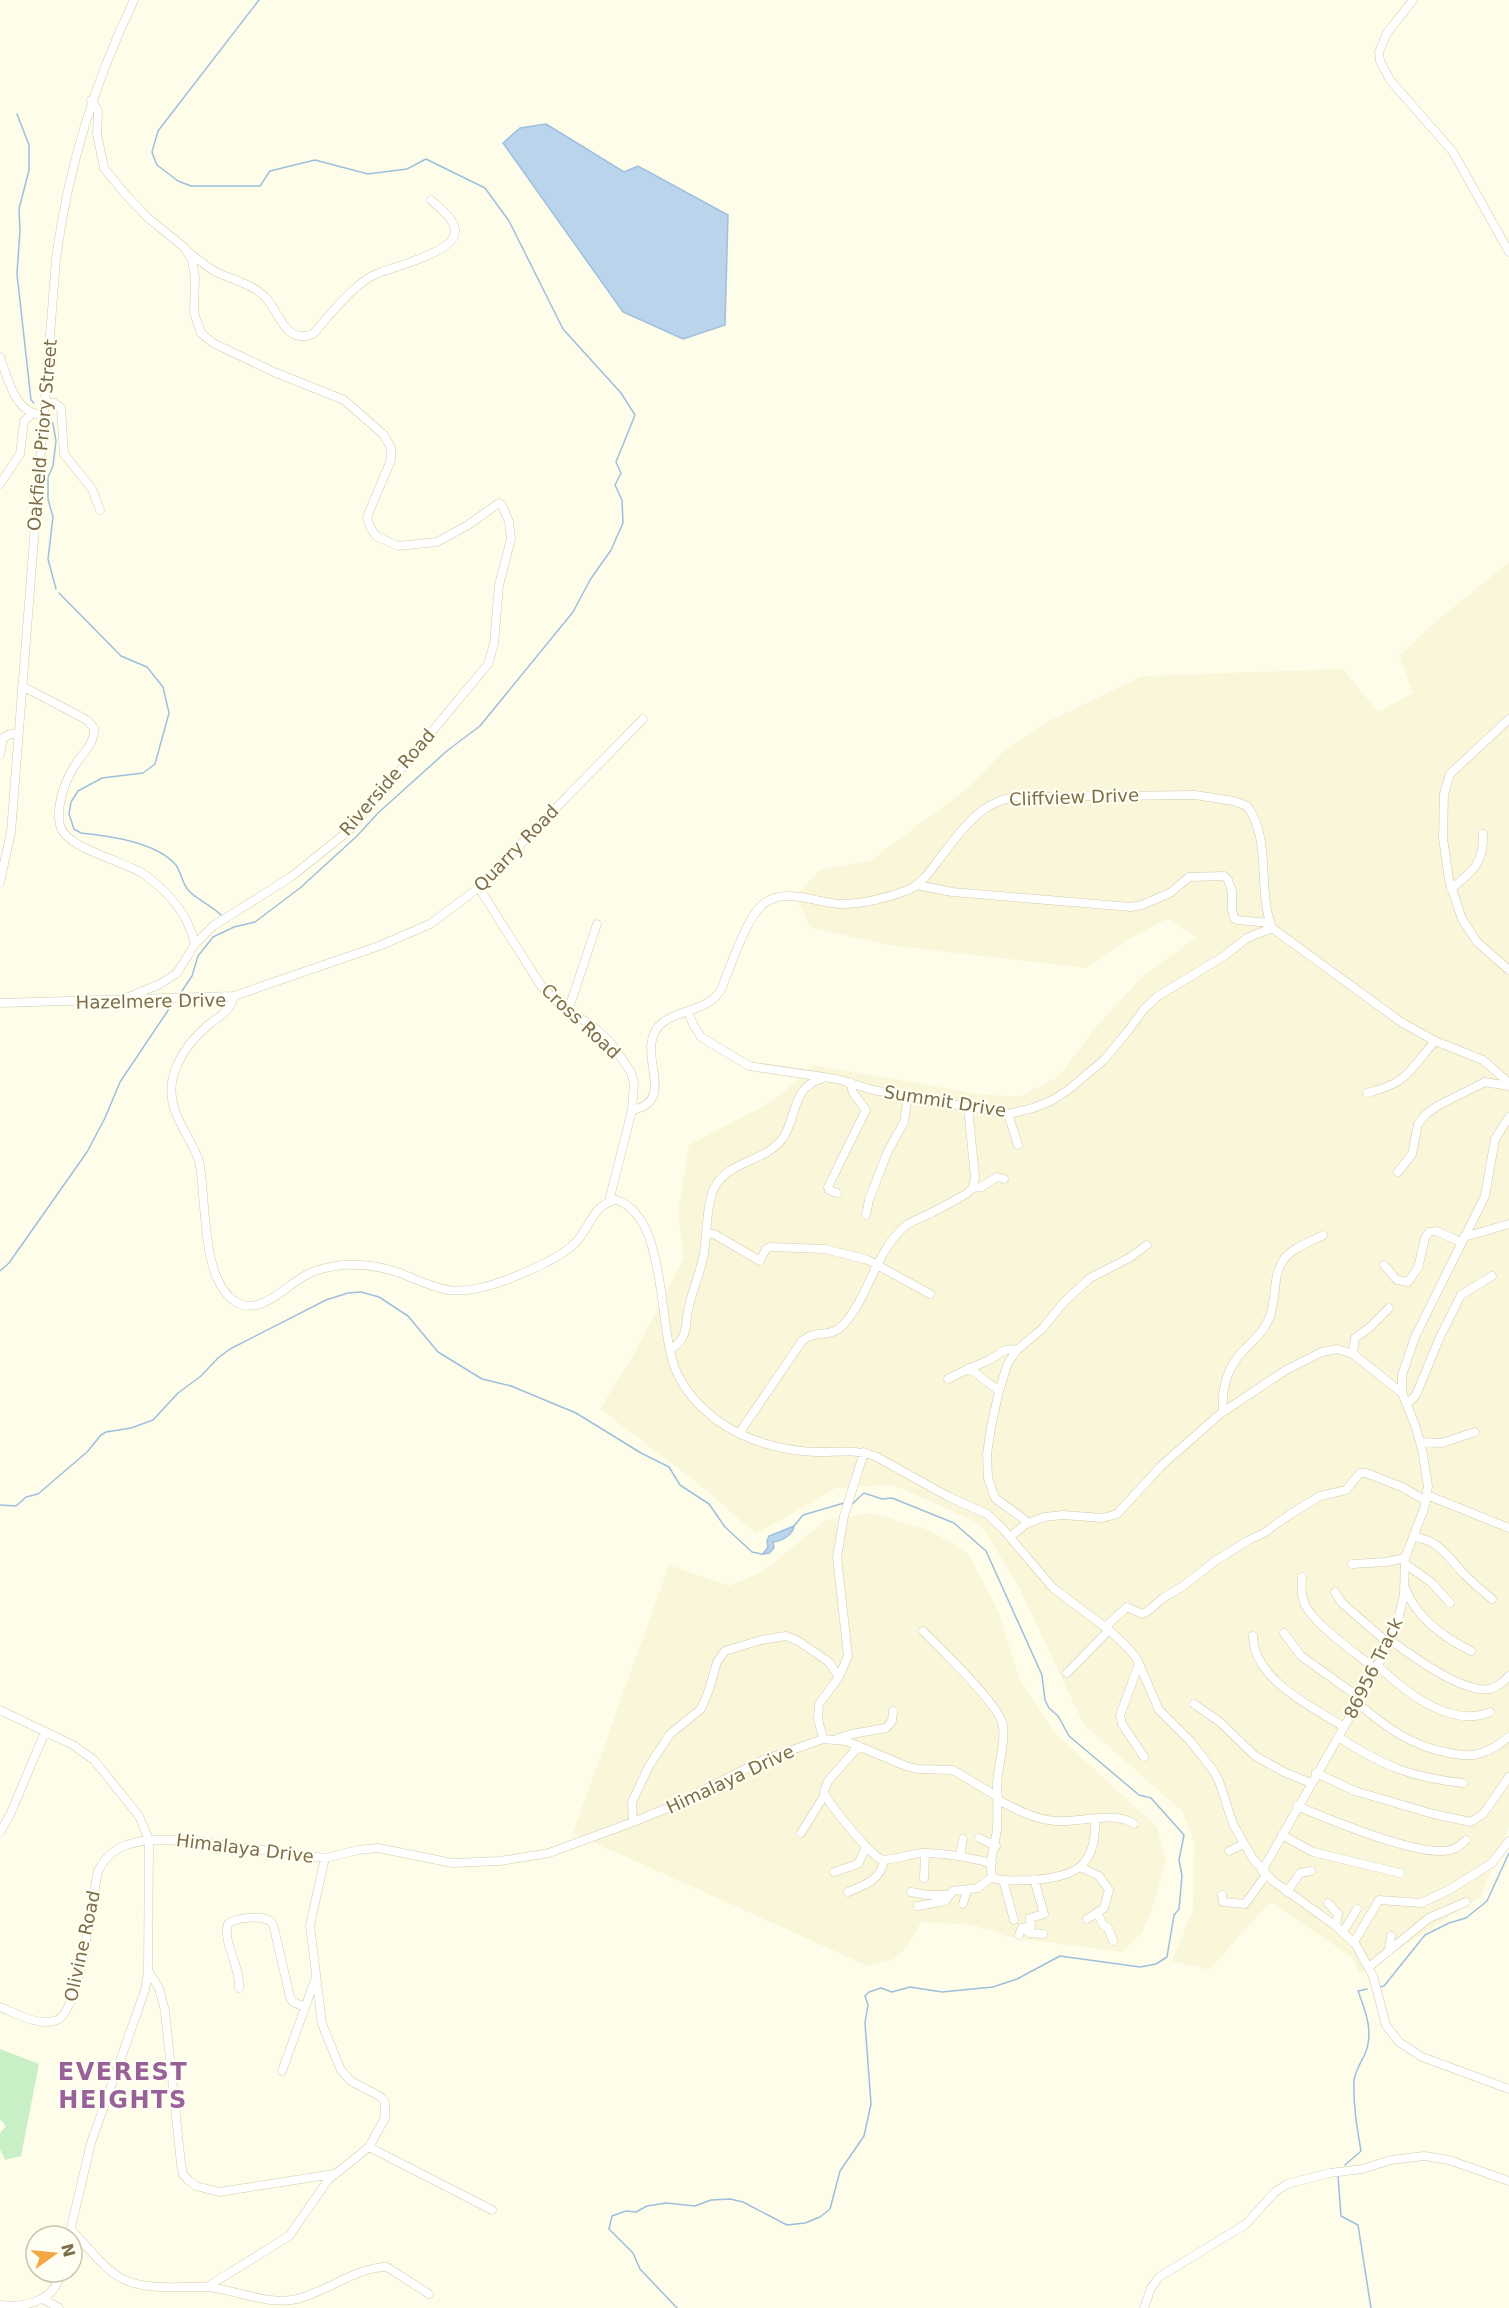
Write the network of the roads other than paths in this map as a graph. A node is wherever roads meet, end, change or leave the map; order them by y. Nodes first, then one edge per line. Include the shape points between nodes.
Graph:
1 (134, 0) edge
2 (1413, 0) edge
3 (91, 100) junction
4 (430, 200) dead end
5 (188, 252) junction
6 (1509, 252) edge
7 (0, 357) edge
8 (45, 402) junction
9 (32, 414) junction
10 (44, 415) junction
11 (0, 484) edge
12 (100, 510) dead end
13 (22, 686) junction
14 (643, 719) dead end
15 (1509, 719) edge
16 (18, 734) junction
17 (0, 754) edge
18 (1483, 834) dead end
19 (0, 882) edge
20 (917, 885) junction
21 (479, 888) junction
22 (1451, 890) junction
23 (597, 924) dead end
24 (1271, 925) junction
25 (195, 944) junction
26 (1509, 970) edge
27 (234, 996) junction
28 (119, 1001) junction
29 (0, 1003) edge
30 (568, 1011) junction
31 (688, 1011) junction
32 (1435, 1041) junction
33 (822, 1078) junction
34 (850, 1082) junction
35 (1509, 1085) edge
36 (1367, 1093) dead end
37 (908, 1096) junction
38 (968, 1108) junction
39 (632, 1110) junction
40 (1008, 1114) junction
41 (1509, 1117) edge
42 (1018, 1145) dead end
43 (1398, 1172) dead end
44 (1004, 1179) dead end
45 (973, 1188) junction
46 (837, 1193) dead end
47 (609, 1201) junction
48 (866, 1215) dead end
49 (1509, 1224) edge
50 (707, 1233) junction
51 (1323, 1235) dead end
52 (1462, 1239) junction
53 (1147, 1245) dead end
54 (878, 1265) junction
55 (1384, 1265) dead end
56 (1492, 1276) dead end
57 (930, 1294) dead end
58 (1389, 1308) dead end
59 (670, 1350) junction
60 (1017, 1350) junction
61 (1353, 1354) junction
62 (969, 1368) junction
63 (948, 1379) dead end
64 (999, 1391) junction
65 (1402, 1393) junction
66 (1407, 1404) junction
67 (1223, 1412) junction
68 (740, 1432) junction
69 (1475, 1432) dead end
70 (1420, 1442) junction
71 (864, 1452) junction
72 (1426, 1498) junction
73 (1029, 1522) junction
74 (1509, 1528) edge
75 (1010, 1537) junction
76 (1413, 1537) junction
77 (1405, 1561) junction
78 (1352, 1564) dead end
79 (1302, 1577) dead end
80 (1404, 1586) junction
81 (1335, 1592) dead end
82 (1492, 1599) dead end
83 (1450, 1603) dead end
84 (1107, 1629) junction
85 (923, 1631) dead end
86 (1284, 1633) dead end
87 (1253, 1636) dead end
88 (1389, 1641) junction
89 (1471, 1651) dead end
90 (1139, 1664) junction
91 (1376, 1667) junction
92 (1067, 1673) dead end
93 (1509, 1676) edge
94 (839, 1677) junction
95 (1358, 1700) junction
96 (1194, 1704) dead end
97 (0, 1710) edge
98 (893, 1711) dead end
99 (1490, 1712) dead end
100 (1344, 1727) junction
101 (45, 1732) junction
102 (1338, 1737) junction
103 (1509, 1737) edge
104 (822, 1739) junction
105 (837, 1739) junction
106 (859, 1746) junction
107 (1144, 1757) dead end
108 (1316, 1773) junction
109 (1509, 1778) edge
110 (1311, 1782) junction
111 (1463, 1783) dead end
112 (824, 1796) junction
113 (998, 1798) junction
114 (1297, 1806) junction
115 (1095, 1819) junction
116 (633, 1822) junction
117 (1134, 1824) dead end
118 (0, 1833) edge
119 (801, 1833) dead end
120 (1282, 1835) junction
121 (979, 1838) dead end
122 (963, 1839) dead end
123 (149, 1840) junction
124 (1466, 1840) dead end
125 (1509, 1841) edge
126 (1244, 1844) junction
127 (996, 1846) junction
128 (866, 1847) junction
129 (1229, 1851) dead end
130 (924, 1853) junction
131 (960, 1856) junction
132 (325, 1858) junction
133 (884, 1860) junction
134 (992, 1863) junction
135 (1080, 1867) junction
136 (1311, 1871) dead end
137 (834, 1872) dead end
138 (1264, 1873) junction
139 (1400, 1873) dead end
140 (992, 1877) junction
141 (924, 1878) dead end
142 (1034, 1879) junction
143 (1003, 1880) junction
144 (941, 1890) dead end
145 (967, 1890) junction
146 (848, 1892) dead end
147 (910, 1892) dead end
148 (1287, 1892) junction
149 (951, 1893) junction
150 (1222, 1895) dead end
151 (1466, 1902) dead end
152 (1328, 1903) dead end
153 (963, 1904) dead end
154 (923, 1905) dead end
155 (1357, 1909) dead end
156 (1098, 1914) junction
157 (1087, 1919) dead end
158 (1014, 1920) dead end
159 (1336, 1926) junction
160 (1343, 1932) junction
161 (1043, 1934) dead end
162 (1391, 1936) dead end
163 (1113, 1941) dead end
164 (1354, 1942) junction
165 (1389, 1951) junction
166 (1369, 1967) junction
167 (148, 1971) junction
168 (316, 1978) junction
169 (239, 1988) dead end
170 (0, 2007) edge
171 (305, 2007) junction
172 (282, 2072) dead end
173 (1509, 2089) edge
174 (369, 2147) junction
175 (334, 2174) junction
176 (1509, 2181) edge
177 (492, 2210) dead end
178 (71, 2224) edge
179 (84, 2246) edge
180 (58, 2284) edge
181 (207, 2287) junction
182 (429, 2294) dead end
183 (43, 2299) junction
184 (0, 2305) edge
185 (59, 2308) edge
186 (1144, 2308) edge

1 - 3 street, Oakfield Priory Street
2 - 6 street via 1381,44 1380,61 1390,80 1453,152
3 - 5 street via 98,111 97,135 104,168 148,218
3 - 8 street, Oakfield Priory Street via 61,219
4 - 5 street via 453,223 455,233 451,242 376,274 341,301 309,336 290,332 258,291 210,268
5 - 25 street, Riverside Road via 195,277 195,320 206,339 292,381 344,400 384,435 391,448 391,460 367,517 376,536 398,546 437,542 500,503 509,522 511,539 499,585 494,645 488,663 352,828 291,877 213,926
7 - 9 street via 14,394
8 - 10 street, Oakfield Priory Street
8 - 12 street via 61,408 64,454 92,489
9 - 10 street
9 - 11 street via 24,421 20,454
10 - 13 street, Oakfield Priory Street
13 - 16 street, Oakfield Priory Street
13 - 25 street via 87,720 94,728 90,745 73,768 62,795 63,832 78,844 144,875 184,913
14 - 21 street, Quarry Road
15 - 22 street via 1456,765 1446,782 1443,838
16 - 17 street via 3,738
16 - 19 street, Oakfield Priory Street via 10,832
18 - 22 street via 1479,861
20 - 24 street via 952,892 1131,907 1170,893 1189,877 1217,874 1230,884 1234,918
20 - 24 street, Cliffview Drive via 976,816 996,801 1195,795 1241,802 1251,811 1263,854 1264,904
20 - 31 street via 855,903 796,896 772,899 750,922 719,993
21 - 27 street, Quarry Road via 413,932
21 - 30 street, Cross Road via 542,987
22 - 26 street via 1471,933
23 - 30 street
24 - 32 street via 1401,1022
24 - 40 street, Summit Drive via 1158,996 1104,1059 1068,1090 1051,1101
25 - 28 street, Riverside Road via 183,965 168,979
27 - 28 street, Hazelmere Drive
27 - 47 street, Hazelmere Drive via 229,1009 186,1048 177,1062 171,1093 175,1111 199,1161 213,1268 219,1283 236,1302 262,1304 307,1274 337,1265 376,1267 446,1289 474,1289 528,1271 560,1255 576,1242 597,1211
28 - 29 street, Hazelmere Drive
30 - 39 street, Cross Road via 594,1027 623,1059 634,1084
31 - 33 street, Summit Drive via 701,1037 743,1063
31 - 39 street via 673,1015 652,1035 654,1097 644,1108
32 - 35 street via 1483,1060
32 - 36 street via 1404,1078 1389,1088
33 - 34 street, Summit Drive
33 - 50 street via 802,1090 786,1133 776,1145 721,1178 712,1195
34 - 37 street, Summit Drive
34 - 46 street via 866,1110 828,1187
35 - 43 street via 1478,1084 1426,1114 1418,1124 1412,1154
37 - 38 street, Summit Drive
37 - 48 street via 904,1122 887,1153
38 - 40 street, Summit Drive
38 - 45 street
39 - 47 street, Cross Road
40 - 42 street
41 - 52 street via 1495,1139 1485,1196
44 - 45 street via 997,1177
45 - 54 street via 907,1225
47 - 59 street via 632,1208 648,1238 657,1266
49 - 52 street
50 - 54 street via 760,1262 768,1248 825,1249
50 - 59 street via 683,1338
51 - 67 street via 1290,1252 1281,1263 1270,1316 1227,1376
52 - 55 street via 1429,1232 1418,1268 1408,1282 1397,1281
52 - 65 street via 1415,1337 1402,1375
53 - 60 street via 1090,1278
54 - 57 street
54 - 68 street via 844,1324 832,1334 813,1334 802,1341
56 - 66 street via 1461,1295 1416,1395
58 - 61 street via 1355,1338
59 - 68 street via 687,1391 721,1423
60 - 62 street via 1005,1350
60 - 64 street via 1008,1363
61 - 65 street
61 - 67 street via 1337,1349 1322,1352 1286,1370
62 - 63 street
62 - 64 street
64 - 73 street via 987,1454 988,1478 995,1498
65 - 66 street, 86956 Track
66 - 70 street, 86956 Track
67 - 73 street via 1161,1466 1117,1514 1102,1518 1052,1516
68 - 71 street via 797,1451
69 - 70 street via 1442,1443
70 - 72 street, 86956 Track via 1426,1464
71 - 75 street via 987,1514
71 - 94 street via 838,1543 837,1567 848,1652
72 - 74 street
72 - 76 street, 86956 Track
72 - 84 street via 1360,1473 1346,1490 1320,1497 1289,1515 1207,1566 1148,1611 1142,1614 1127,1607
73 - 75 street
75 - 84 street via 1053,1588
76 - 77 street, 86956 Track
76 - 82 street via 1436,1544
77 - 78 street
77 - 80 street, 86956 Track
77 - 83 street
79 - 91 street via 1302,1597 1309,1611
80 - 88 street, 86956 Track via 1400,1614
80 - 89 street via 1412,1602 1439,1632
81 - 88 street
84 - 90 street
84 - 92 street
85 - 113 street via 984,1696 1001,1720
86 - 95 street via 1301,1656
87 - 100 street via 1254,1651 1277,1682
88 - 91 street, 86956 Track
88 - 93 street via 1472,1687 1490,1689
90 - 107 street via 1120,1715
90 - 126 street via 1159,1710 1213,1770
91 - 95 street, 86956 Track
91 - 99 street via 1400,1687 1443,1710 1472,1716
94 - 104 street via 819,1704
94 - 116 street via 829,1662 786,1636 725,1651 717,1662 701,1709 670,1734 649,1766 632,1802
95 - 100 street, 86956 Track
95 - 103 street via 1401,1737 1427,1749 1478,1754
96 - 110 street via 1220,1722 1255,1756
97 - 101 street
98 - 105 street via 886,1728
100 - 102 street, 86956 Track
101 - 118 street
101 - 123 street via 94,1760 127,1798
102 - 108 street, 86956 Track
102 - 111 street via 1408,1774
104 - 105 street, Himalaya Drive
104 - 116 street, Himalaya Drive via 761,1761
105 - 106 street, Himalaya Drive
106 - 112 street via 825,1785
106 - 113 street, Himalaya Drive via 916,1769 953,1770
108 - 109 street via 1355,1791 1471,1822 1483,1814
108 - 110 street, 86956 Track
110 - 114 street, 86956 Track
112 - 119 street
112 - 128 street
113 - 115 street, Himalaya Drive via 1028,1814 1055,1821
113 - 127 street
114 - 120 street, 86956 Track
114 - 124 street via 1364,1832 1427,1850 1452,1850
115 - 117 street, Himalaya Drive via 1122,1819
115 - 135 street via 1092,1849
116 - 132 street, Himalaya Drive via 549,1853 500,1862 452,1863 378,1848
120 - 138 street, 86956 Track
120 - 139 street via 1313,1852
121 - 127 street
122 - 131 street
123 - 132 street, Himalaya Drive via 187,1840
123 - 167 street, Himalaya Drive
123 - 170 street, Olivine Road via 114,1850 98,1871 80,1968 64,2016 41,2021
125 - 164 street via 1492,1863 1449,1890 1420,1903 1379,1900
126 - 129 street
126 - 138 street
127 - 134 street
128 - 133 street
128 - 137 street via 858,1864
130 - 131 street
130 - 133 street
130 - 141 street
131 - 134 street
132 - 168 street via 310,1925
133 - 146 street via 875,1879
134 - 140 street
135 - 142 street via 1064,1876
135 - 156 street via 1099,1876 1108,1886 1107,1901
136 - 148 street via 1300,1873
138 - 148 street
138 - 150 street, 86956 Track via 1245,1904 1223,1902
140 - 143 street
140 - 145 street via 978,1888
142 - 143 street
142 - 161 street via 1044,1914 1030,1918 1031,1926 1020,1932
143 - 158 street
144 - 149 street
145 - 149 street
145 - 153 street
147 - 149 street
148 - 159 street
149 - 154 street via 945,1901
151 - 165 street via 1429,1918
152 - 159 street via 1338,1914
155 - 160 street
156 - 157 street
156 - 163 street
159 - 160 street
160 - 164 street
162 - 165 street
164 - 166 street
165 - 166 street
166 - 173 street via 1382,2016 1399,2042 1432,2061
167 - 175 street via 159,1988 165,2011 181,2164 188,2180 219,2192
167 - 178 street, Himalaya Drive via 138,2014 91,2143
168 - 171 street
168 - 174 street via 322,2024 341,2070 351,2081 385,2102 385,2118
169 - 171 street via 226,1932 228,1924 239,1918 267,1919 274,1928 290,1997
171 - 172 street
174 - 175 street
174 - 177 street
175 - 181 street via 289,2236
176 - 186 street via 1449,2160 1424,2156 1287,2184 1246,2224 1159,2277
179 - 181 street via 124,2280 151,2286
180 - 183 street
181 - 182 street via 273,2300 296,2300 387,2266
183 - 184 street via 28,2305
183 - 185 street

